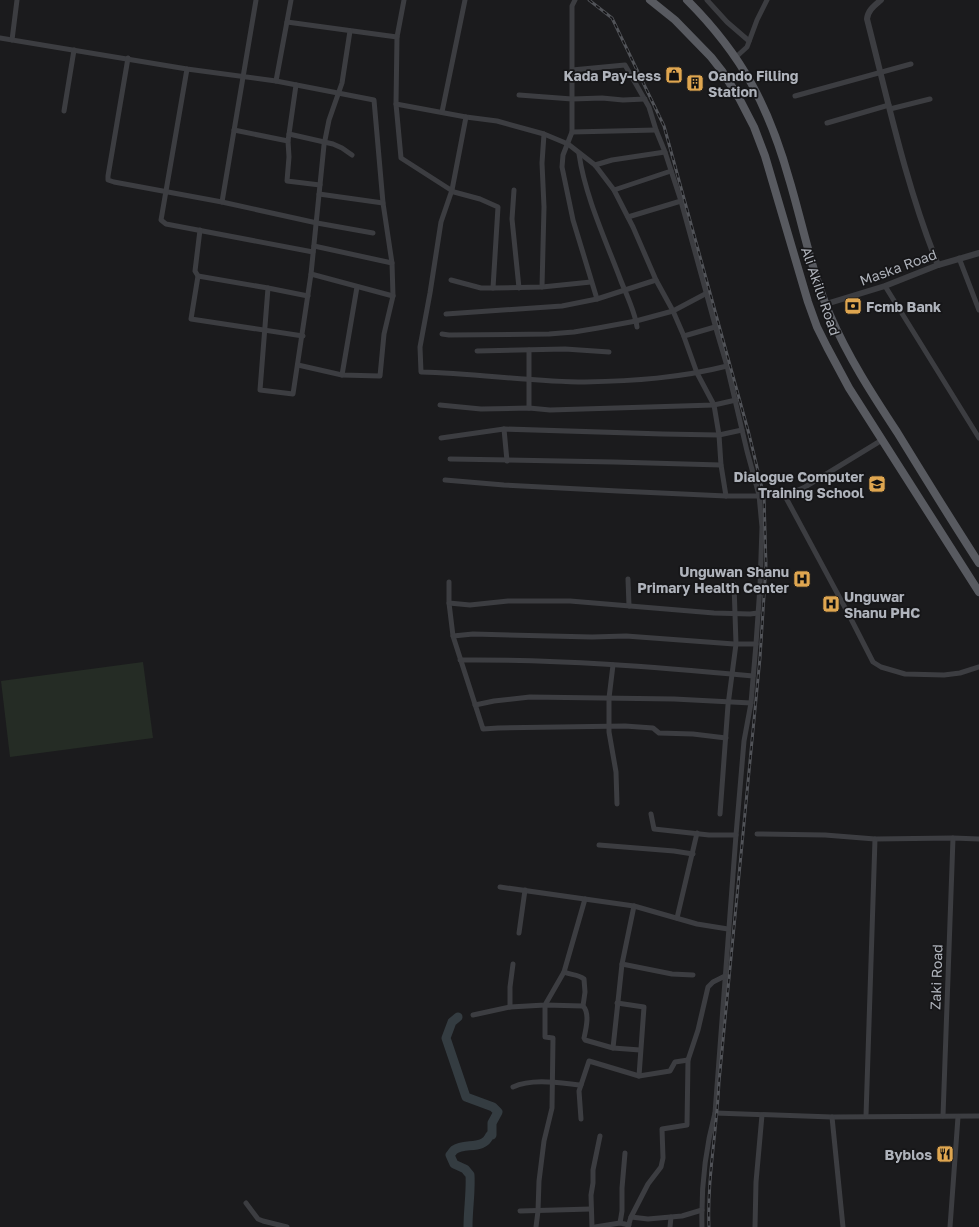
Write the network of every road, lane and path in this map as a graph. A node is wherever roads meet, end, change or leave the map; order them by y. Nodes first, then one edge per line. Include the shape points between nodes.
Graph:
1 (17, 0) edge
2 (256, 0) edge
3 (291, 0) edge
4 (404, 0) edge
5 (465, 0) edge
6 (575, 0) edge
7 (650, 0) edge
8 (687, 0) edge
9 (707, 0) edge
10 (767, 0) edge
11 (881, 0) edge
12 (287, 22) junction
13 (350, 31) junction
14 (397, 37) junction
15 (0, 38) edge
16 (12, 40) junction
17 (749, 41) junction
18 (74, 50) junction
19 (736, 57) junction
20 (128, 58) junction
21 (911, 64) dead end
22 (187, 69) junction
23 (572, 70) junction
24 (881, 73) junction
25 (244, 76) junction
26 (276, 81) junction
27 (296, 85) junction
28 (339, 94) junction
29 (519, 95) dead end
30 (795, 96) dead end
31 (572, 99) junction
32 (645, 99) junction
33 (930, 99) dead end
34 (396, 104) junction
35 (889, 107) junction
36 (64, 111) dead end
37 (442, 112) junction
38 (466, 117) junction
39 (827, 123) dead end
40 (234, 130) junction
41 (656, 130) junction
42 (572, 132) junction
43 (289, 134) junction
44 (544, 134) junction
45 (288, 141) junction
46 (324, 142) junction
47 (568, 144) junction
48 (665, 152) junction
49 (579, 154) junction
50 (352, 155) dead end
51 (595, 165) junction
52 (671, 170) junction
53 (320, 185) junction
54 (452, 190) junction
55 (514, 190) dead end
56 (614, 190) junction
57 (167, 192) junction
58 (320, 194) junction
59 (681, 201) junction
60 (222, 202) junction
61 (383, 203) junction
62 (628, 217) junction
63 (317, 223) junction
64 (200, 230) junction
65 (373, 233) dead end
66 (314, 246) junction
67 (313, 252) junction
68 (979, 252) edge
69 (959, 258) junction
70 (392, 263) junction
71 (938, 265) junction
72 (312, 274) junction
73 (198, 276) junction
74 (451, 280) dead end
75 (656, 280) junction
76 (591, 282) junction
77 (886, 286) junction
78 (357, 287) junction
79 (542, 287) junction
80 (268, 288) junction
81 (493, 288) junction
82 (519, 288) junction
83 (625, 290) junction
84 (707, 293) junction
85 (308, 296) junction
86 (393, 296) junction
87 (597, 299) junction
88 (826, 304) junction
89 (979, 310) edge
90 (673, 311) junction
91 (446, 314) dead end
92 (636, 321) junction
93 (637, 327) dead end
94 (715, 327) junction
95 (264, 330) junction
96 (442, 334) dead end
97 (303, 336) junction
98 (684, 336) junction
99 (478, 350) dead end
100 (529, 350) junction
101 (609, 352) dead end
102 (298, 365) junction
103 (727, 366) junction
104 (697, 373) junction
105 (342, 375) junction
106 (529, 379) junction
107 (736, 400) junction
108 (440, 405) dead end
109 (714, 405) junction
110 (529, 408) junction
111 (504, 429) junction
112 (742, 430) junction
113 (719, 435) junction
114 (440, 438) dead end
115 (979, 438) edge
116 (882, 440) junction
117 (450, 459) dead end
118 (507, 460) junction
119 (721, 465) junction
120 (445, 480) dead end
121 (759, 495) junction
122 (726, 496) junction
123 (785, 496) junction
124 (979, 563) edge
125 (628, 579) dead end
126 (449, 582) dead end
127 (734, 584) dead end
128 (979, 592) edge
129 (449, 603) junction
130 (629, 606) junction
131 (735, 613) junction
132 (758, 613) junction
133 (454, 636) junction
134 (736, 644) junction
135 (756, 644) junction
136 (460, 660) junction
137 (613, 665) junction
138 (979, 666) edge
139 (732, 674) junction
140 (753, 676) junction
141 (609, 698) junction
142 (729, 701) junction
143 (751, 702) junction
144 (474, 705) junction
145 (609, 726) junction
146 (726, 738) junction
147 (617, 804) dead end
148 (651, 814) dead end
149 (720, 814) dead end
150 (697, 833) junction
151 (757, 834) dead end
152 (736, 835) junction
153 (953, 838) junction
154 (875, 839) junction
155 (979, 840) edge
156 (599, 845) dead end
157 (693, 854) junction
158 (500, 887) dead end
159 (525, 890) junction
160 (585, 899) junction
161 (634, 906) junction
162 (677, 918) junction
163 (728, 929) junction
164 (519, 933) dead end
165 (513, 964) dead end
166 (622, 964) junction
167 (564, 972) junction
168 (693, 975) dead end
169 (725, 976) junction
170 (617, 1003) junction
171 (545, 1005) junction
172 (583, 1006) junction
173 (510, 1007) junction
174 (473, 1015) dead end
175 (613, 1048) junction
176 (640, 1050) junction
177 (688, 1060) junction
178 (638, 1076) junction
179 (553, 1082) junction
180 (581, 1085) junction
181 (513, 1087) dead end
182 (715, 1113) junction
183 (762, 1115) junction
184 (866, 1116) junction
185 (943, 1116) junction
186 (958, 1116) junction
187 (979, 1116) edge
188 (832, 1117) junction
189 (581, 1119) dead end
190 (600, 1136) dead end
191 (625, 1153) dead end
192 (246, 1203) dead end
193 (591, 1209) junction
194 (702, 1210) junction
195 (520, 1211) dead end
196 (538, 1211) junction
197 (631, 1217) junction
198 (671, 1217) junction
199 (620, 1223) junction
200 (629, 1226) edge
201 (287, 1227) edge
202 (536, 1227) edge
203 (594, 1227) edge
204 (670, 1227) edge
205 (702, 1227) edge
206 (755, 1227) edge
207 (843, 1227) edge
208 (950, 1227) edge

1 - 16 street
2 - 25 street
3 - 12 street
4 - 14 street
5 - 37 street
6 - 23 street via 572,6
7 - 116 main road, Ali Akilu Road via 675,20 711,57 742,104 765,156 817,327 849,388
8 - 19 main road, Ali Akilu Road
9 - 17 street
10 - 17 street
11 - 24 street via 872,8 867,19
12 - 13 street
12 - 26 street
13 - 14 street
13 - 28 street
14 - 34 street
15 - 16 street
16 - 18 street
17 - 19 street
18 - 20 street
18 - 36 street
19 - 88 main road, Ali Akilu Road via 750,79 772,126
20 - 22 street
20 - 57 street via 108,180
21 - 24 street
22 - 25 street
22 - 57 street
23 - 31 street
23 - 32 street via 624,65
24 - 30 street
24 - 35 street
25 - 26 street
25 - 40 street
26 - 27 street
27 - 28 street
27 - 43 street
28 - 46 street
28 - 61 street via 374,100
29 - 31 street
31 - 32 street
31 - 42 street
32 - 41 street
33 - 35 street
34 - 37 street
34 - 54 street via 401,158
35 - 39 street
35 - 71 street via 924,230
37 - 38 street
38 - 44 street via 497,121
38 - 54 street
40 - 45 street
40 - 60 street
41 - 42 street
41 - 48 street
42 - 47 street
43 - 45 street
43 - 46 street
44 - 47 street
44 - 79 street
45 - 53 street via 287,181
46 - 50 street via 342,148
46 - 53 street
47 - 49 street
47 - 76 street via 563,155 562,167 573,220
48 - 51 street
48 - 52 street
49 - 51 street
49 - 83 street via 594,209
51 - 56 street
52 - 56 street
52 - 59 street
53 - 58 street
54 - 81 street via 499,208
54 - 106 street via 441,222 420,347 421,372
55 - 82 street via 512,219
56 - 62 street
57 - 60 street
57 - 64 street via 161,220 166,224
58 - 61 street
58 - 63 street
59 - 62 street
59 - 84 street
60 - 63 street
61 - 70 street
62 - 75 street
63 - 65 street
63 - 66 street
64 - 67 street
64 - 73 street via 195,271
66 - 67 street
66 - 70 street
67 - 72 street
68 - 69 street, Maska Road
69 - 71 street, Maska Road
69 - 89 street
70 - 86 street
71 - 77 street, Maska Road
72 - 78 street
72 - 85 street
73 - 80 street
73 - 95 street via 191,319
74 - 81 street via 481,288
75 - 83 street
75 - 90 street
76 - 79 street
76 - 87 street
77 - 88 street, Maska Road
77 - 115 street
78 - 86 street
78 - 105 street
79 - 82 street
80 - 85 street
80 - 95 street
81 - 82 street
83 - 87 street
83 - 92 street
84 - 90 street
84 - 94 street
85 - 97 street
86 - 105 street via 384,334 380,376
87 - 91 street via 562,306
88 - 124 main road, Ali Akilu Road via 845,348 866,384
90 - 92 street
90 - 98 street
92 - 93 street
92 - 96 street via 562,333
94 - 98 street
94 - 103 street
95 - 97 street
95 - 102 street via 260,390 293,394
97 - 102 street
98 - 104 street
99 - 100 street
100 - 101 street
100 - 106 street
102 - 105 street
103 - 104 street
103 - 107 street
104 - 106 street via 651,379 586,382
104 - 109 street
106 - 110 street
107 - 109 street
107 - 112 street
108 - 110 street via 493,410
109 - 110 street via 550,410
109 - 113 street
111 - 113 street
111 - 114 street
111 - 118 street
112 - 113 street
112 - 121 street
113 - 119 street
116 - 123 street
116 - 128 main road, Ali Akilu Road
117 - 118 street
118 - 119 street
119 - 122 street
120 - 122 street
121 - 122 street
121 - 123 street
121 - 132 street via 762,527
123 - 138 street via 872,662 905,674 944,675 960,673
125 - 130 street
126 - 129 street
127 - 131 street
129 - 130 street via 470,605 508,601 570,601
129 - 133 street
130 - 131 street
131 - 132 street
131 - 134 street
132 - 135 street
133 - 134 street via 626,636
133 - 136 street
134 - 135 street
134 - 139 street
135 - 140 street
136 - 137 street via 500,659
136 - 144 street
137 - 139 street
137 - 141 street
139 - 140 street
139 - 142 street
140 - 143 street
141 - 142 street
141 - 144 street via 530,696
141 - 145 street
142 - 143 street
142 - 146 street
143 - 152 street via 744,741
144 - 145 street via 483,729
145 - 146 street via 653,728 659,733
145 - 147 street via 616,772
146 - 149 street
148 - 150 street via 654,829
150 - 152 street
150 - 157 street
151 - 154 street
152 - 163 street
153 - 154 street
153 - 155 street
153 - 185 street, Zaki Road
154 - 184 street
156 - 157 street
157 - 162 street
158 - 159 street
159 - 160 street
159 - 164 street
160 - 161 street
160 - 167 street
161 - 162 street
161 - 166 street
162 - 163 street
163 - 169 street
165 - 173 street
166 - 168 street via 672,974
166 - 170 street
167 - 171 street
167 - 172 street via 584,979
169 - 177 street via 708,987
169 - 182 street
170 - 175 street
170 - 176 street via 644,1007
171 - 172 street
171 - 173 street
171 - 179 street via 545,1037 553,1038
172 - 175 street via 587,1018 585,1040
173 - 174 street
175 - 176 street
176 - 178 street
177 - 178 street via 675,1062 670,1071
177 - 197 street via 687,1125 662,1129 662,1167 648,1184
178 - 180 street via 589,1061
179 - 180 street
179 - 181 street via 527,1083
179 - 196 street via 552,1108 544,1141 539,1182
180 - 189 street
182 - 183 street
182 - 194 street via 706,1158
183 - 188 street
183 - 206 street
184 - 185 street
184 - 188 street
185 - 186 street
186 - 187 street
186 - 208 street
188 - 207 street
190 - 193 street via 593,1170
191 - 199 street
192 - 201 street via 263,1222
193 - 196 street
193 - 203 street
194 - 198 street via 685,1216
194 - 205 street
195 - 196 street
196 - 202 street
197 - 198 street
197 - 200 street
198 - 204 street
199 - 200 street
199 - 203 street

